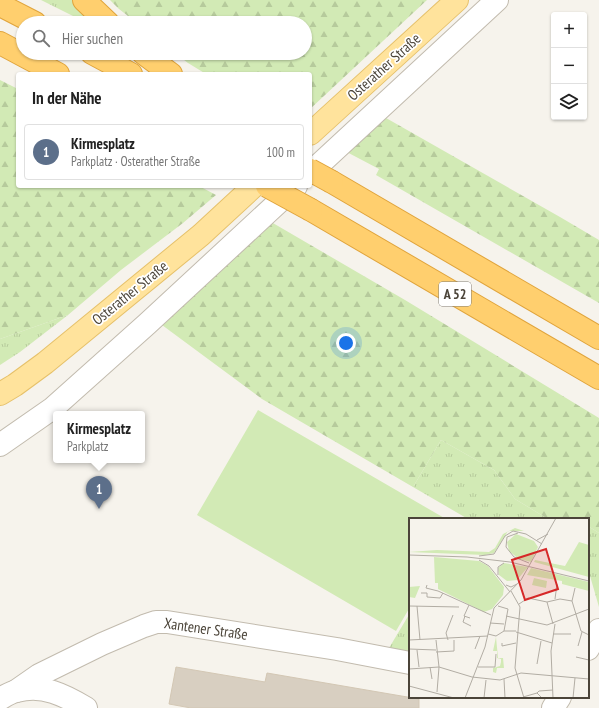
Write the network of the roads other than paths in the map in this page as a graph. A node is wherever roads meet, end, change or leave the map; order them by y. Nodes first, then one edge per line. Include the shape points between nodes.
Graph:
1 (84, 0) edge
2 (457, 0) edge
3 (496, 0) edge
4 (0, 5) edge
5 (21, 16) edge
6 (101, 16) edge
7 (0, 43) edge
8 (16, 52) edge
9 (32, 60) edge
10 (105, 60) edge
11 (152, 60) edge
12 (54, 72) edge
13 (127, 72) edge
14 (168, 72) edge
15 (312, 132) edge
16 (312, 171) edge
17 (312, 171) edge
18 (252, 188) edge
19 (271, 188) edge
20 (294, 188) edge
21 (599, 338) edge
22 (599, 378) edge
23 (0, 394) edge
24 (0, 445) edge
25 (599, 630) edge
26 (589, 647) edge
27 (409, 663) edge
28 (8, 695) edge
29 (559, 698) edge
30 (86, 708) edge
31 (553, 708) edge

1 - 6 highway
2 - 15 main road, Osterather Straße
3 - 16 street
4 - 5 highway
7 - 8 highway
9 - 12 highway
10 - 13 highway
11 - 14 highway
17 - 21 highway, A 52, bridge
18 - 23 main road, Osterather Straße via 201,235 51,358
19 - 22 highway, A 52, bridge
20 - 24 street via 53,408
25 - 26 street
27 - 28 street, Xantener Straße via 337,649 156,622 102,644 39,675
28 - 30 street, Xantener Straße via 34,688 52,692
29 - 31 street

